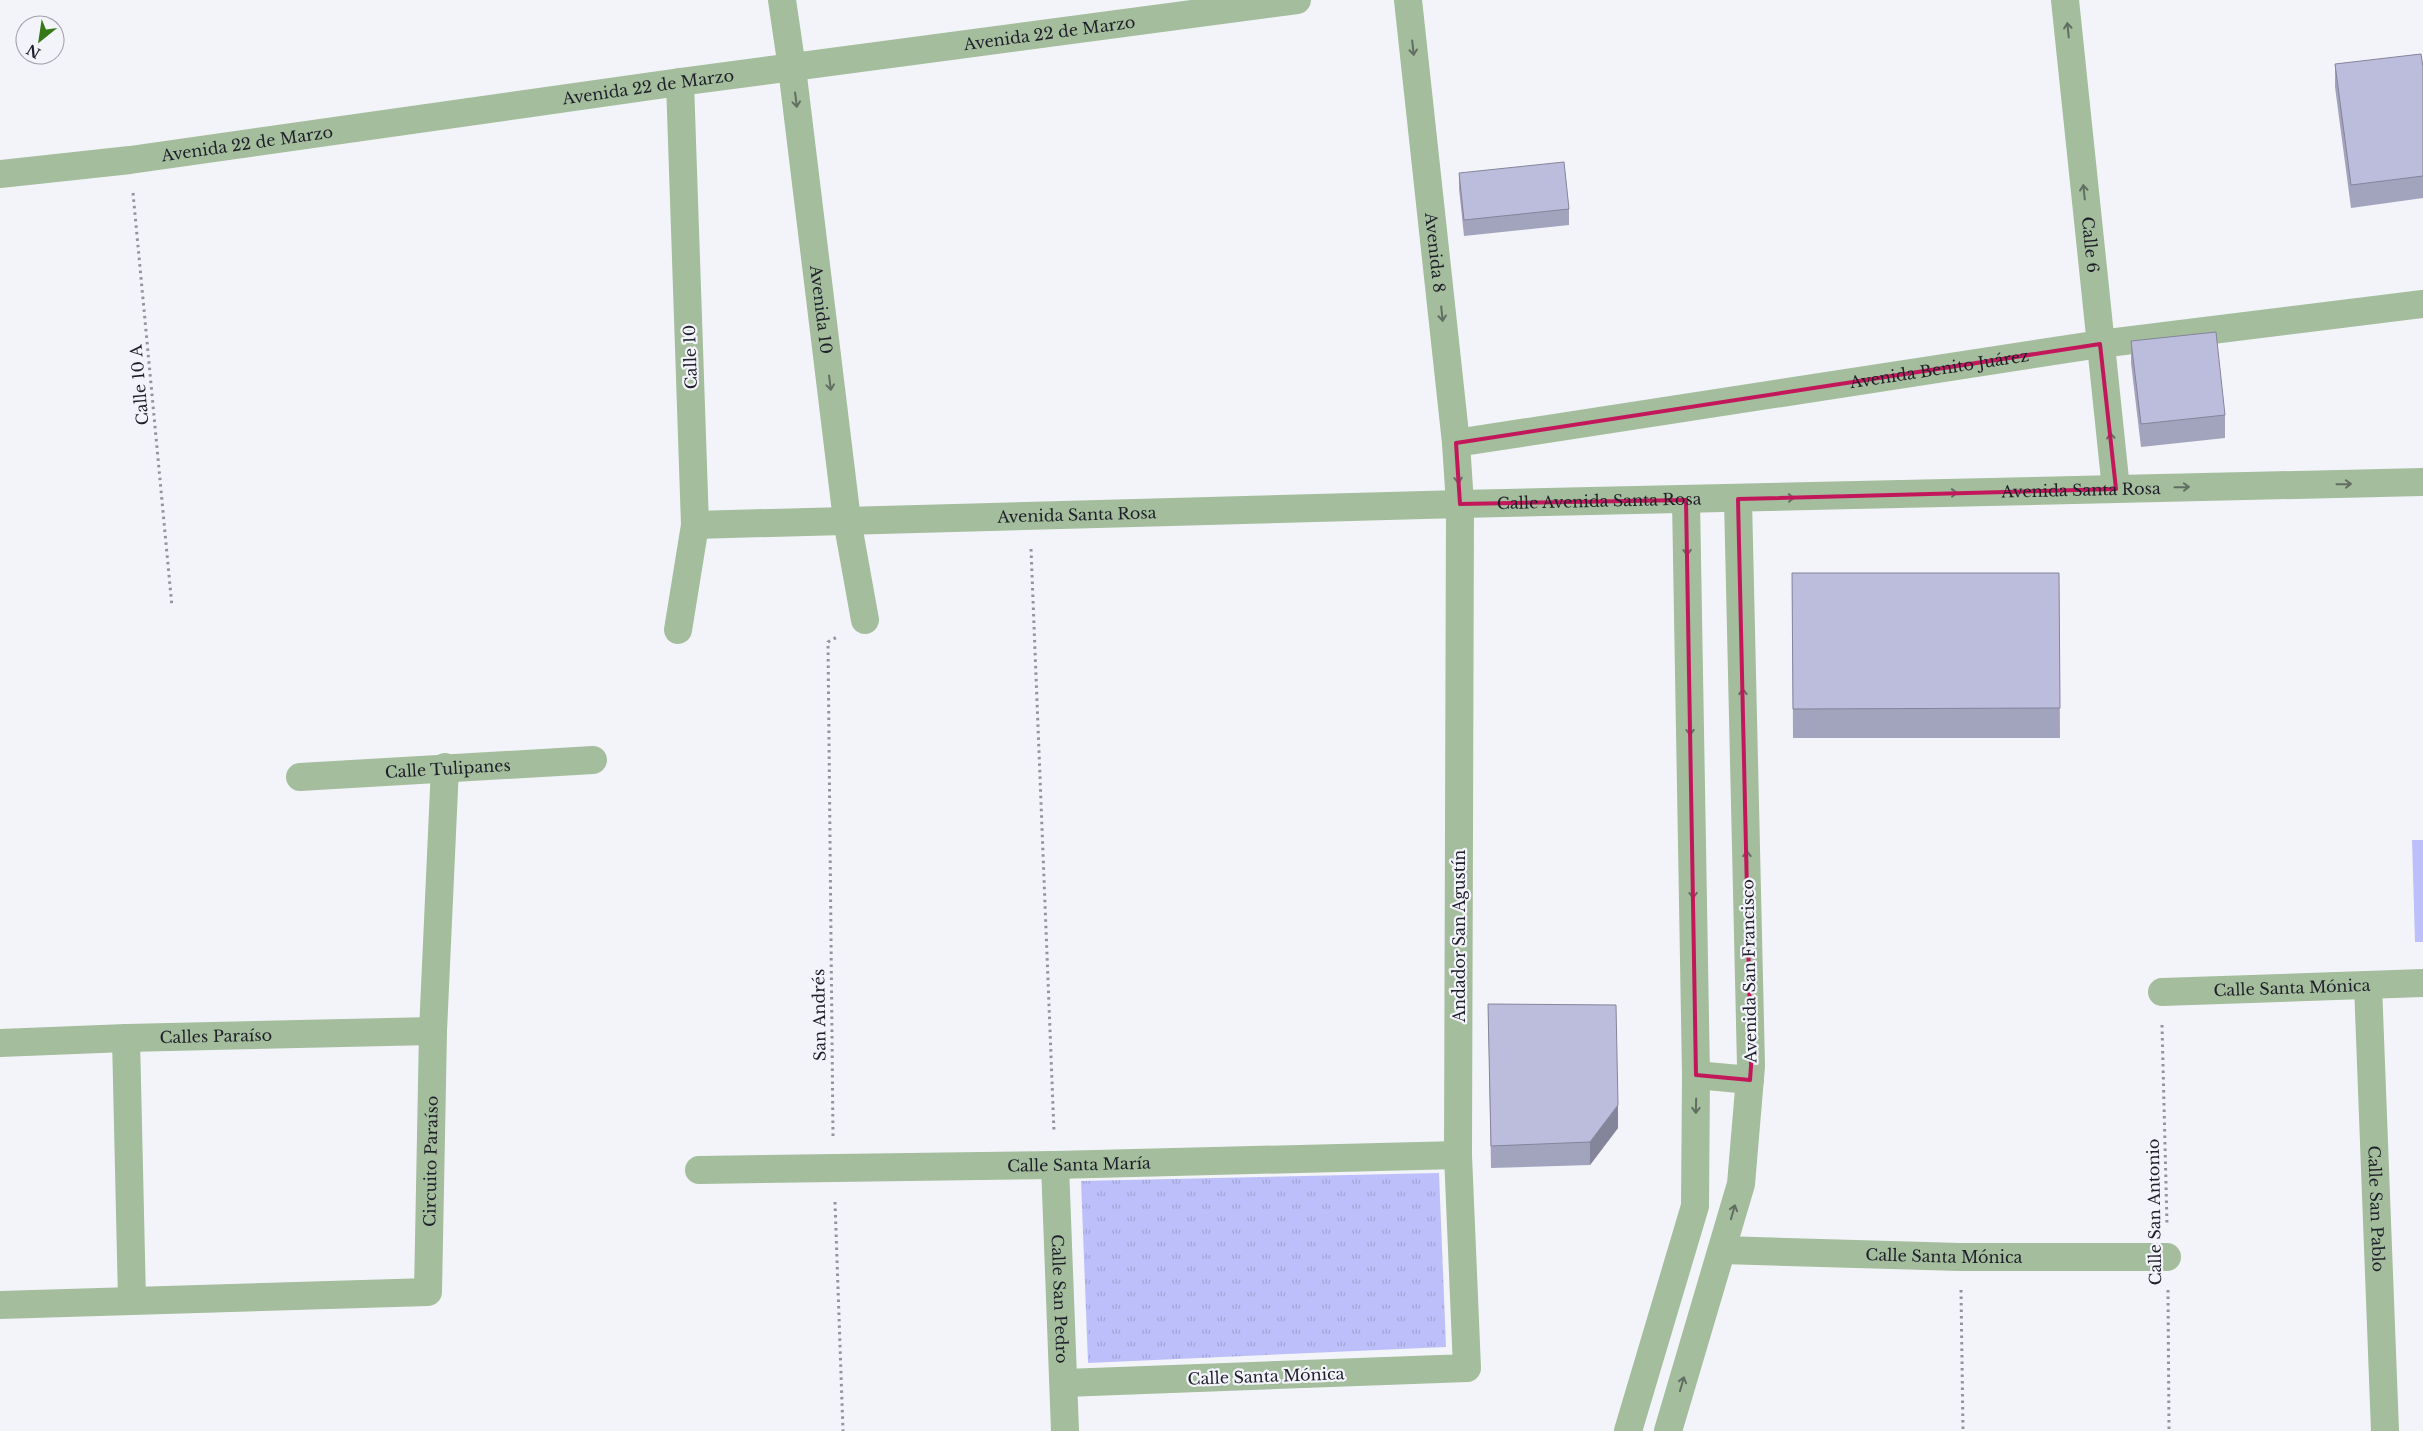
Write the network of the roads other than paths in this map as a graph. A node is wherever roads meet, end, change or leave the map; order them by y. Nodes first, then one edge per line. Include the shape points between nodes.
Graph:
1 (782, 0) edge
2 (1296, 0) edge
3 (1408, 0) edge
4 (2065, 0) edge
5 (792, 68) junction
6 (680, 82) junction
7 (0, 174) edge
8 (2423, 304) edge
9 (2100, 344) junction
10 (1456, 443) junction
11 (2423, 482) edge
12 (2116, 489) junction
13 (1738, 499) junction
14 (1686, 500) junction
15 (1460, 504) junction
16 (847, 520) junction
17 (696, 525) junction
18 (865, 620) road end
19 (678, 630) dead end
20 (593, 760) dead end
21 (445, 767) junction
22 (300, 776) dead end
23 (2423, 984) edge
24 (2368, 985) junction
25 (2162, 992) road end
26 (433, 1031) junction
27 (126, 1038) junction
28 (0, 1043) edge
29 (1696, 1075) junction
30 (1750, 1080) junction
31 (1458, 1155) junction
32 (1055, 1165) junction
33 (699, 1170) dead end
34 (1722, 1250) junction
35 (2167, 1257) road end
36 (132, 1300) junction
37 (0, 1305) edge
38 (1467, 1368) joint
39 (1065, 1383) junction
40 (1065, 1431) edge
41 (1628, 1431) edge
42 (1668, 1431) edge
43 (2385, 1431) edge

1 - 5 street, Avenida 10
2 - 5 street, Avenida 22 de Marzo
3 -> 10 street, Avenida 8
9 -> 4 street, Calle 6
5 - 6 street, Avenida 22 de Marzo
5 -> 16 street, Avenida 10
6 - 7 street, Avenida 22 de Marzo via 130,160
6 - 17 street, Calle 10
8 - 9 street, Avenida Benito Juárez
9 - 10 street, Avenida Benito Juárez
12 -> 9 street, Calle 6
10 -> 15 street, Avenida 8
12 -> 11 street, Avenida Santa Rosa
13 -> 12 street, Avenida Santa Rosa
13 - 14 street, Calle Avenida Santa Rosa
30 -> 13 street, Avenida San Francisco
14 - 15 street, Calle Avenida Santa Rosa
14 -> 29 street
15 - 16 street, Avenida Santa Rosa
15 - 31 street, Andador San Agustín
16 - 17 street, Avenida Santa Rosa
16 - 18 street, Avenida 10
17 - 19 street, Calle 10
20 - 21 street, Calle Tulipanes
21 - 22 street, Calle Tulipanes
21 - 26 street, Circuito Paraíso
23 - 24 street, Calle Santa Mónica
24 - 25 street, Calle Santa Mónica
24 - 43 street, Calle San Pablo
26 - 27 street, Calles Paraíso
26 - 36 street, Circuito Paraíso via 428,1292
27 - 28 street, Calles Paraíso
27 - 36 street
29 - 30 street
29 -> 41 street via 1695,1206
34 -> 30 street, Avenida San Francisco via 1741,1184
31 - 32 street, Calle Santa María
31 - 38 street, Andador San Agustín
32 - 33 street, Calle Santa María
32 - 39 street, Calle San Pedro
34 - 35 street, Calle Santa Mónica via 1960,1257
42 -> 34 street, Avenida San Francisco
36 - 37 street
38 - 39 street, Calle Santa Mónica
39 - 40 street, Calle San Pedro

